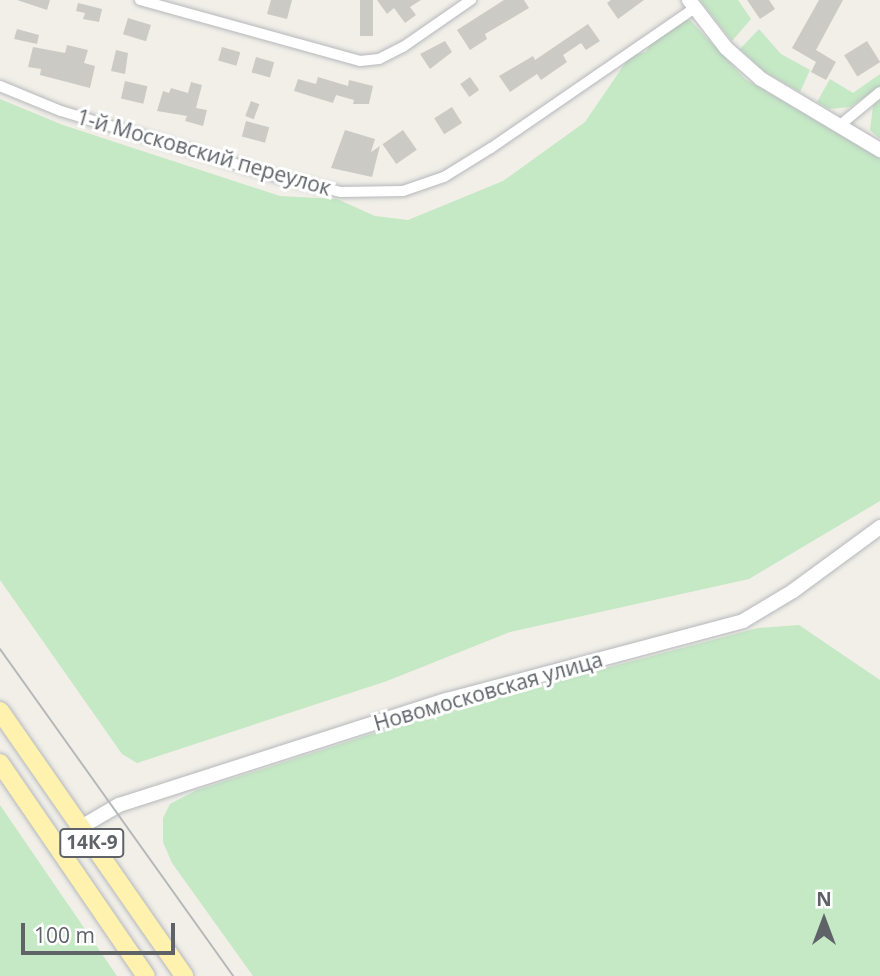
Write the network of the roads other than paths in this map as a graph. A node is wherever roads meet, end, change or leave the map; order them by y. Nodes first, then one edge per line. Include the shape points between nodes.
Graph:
1 (140, 0) edge
2 (471, 0) edge
3 (692, 4) edge
4 (0, 86) edge
5 (880, 92) edge
6 (838, 126) junction
7 (880, 150) edge
8 (880, 527) edge
9 (0, 711) edge
10 (0, 764) edge
11 (81, 827) junction
12 (146, 976) edge
13 (184, 976) edge

1 - 2 street via 360,61 379,59 403,47
3 - 4 street, 1-й Московский переулок via 491,148 444,177 403,191 341,192 278,177 61,111
3 - 6 street via 726,48 761,79
5 - 6 street
6 - 7 street
8 - 11 street, Новомосковская улица via 793,591 743,621 447,699 119,805
9 - 11 main road, 14К-9
10 - 12 main road
11 - 13 main road, 14К-9

